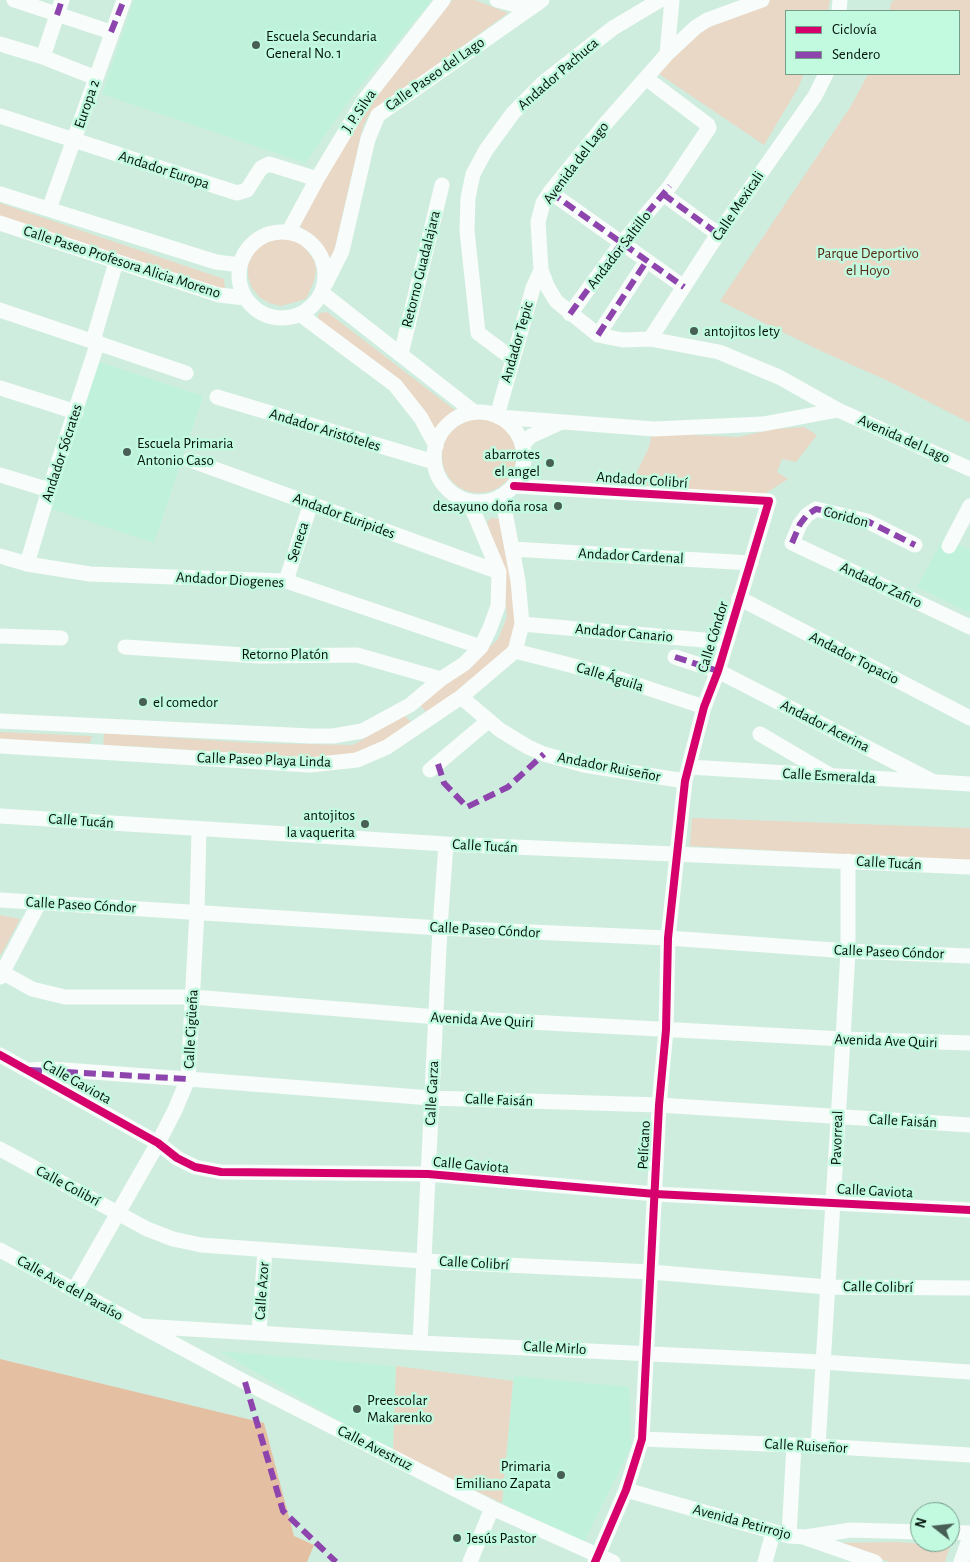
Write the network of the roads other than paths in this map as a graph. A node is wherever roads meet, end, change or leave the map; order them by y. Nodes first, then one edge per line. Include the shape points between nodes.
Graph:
1 (14, 0) edge
2 (62, 0) edge
3 (124, 0) edge
4 (443, 0) edge
5 (497, 0) edge
6 (542, 0) edge
7 (660, 0) edge
8 (672, 0) edge
9 (762, 0) edge
10 (528, 8) junction
11 (57, 15) junction
12 (111, 32) junction
13 (0, 44) edge
14 (667, 54) junction
15 (43, 57) junction
16 (826, 75) edge
17 (96, 78) junction
18 (647, 79) junction
19 (0, 116) edge
20 (74, 141) junction
21 (316, 178) junction
22 (442, 185) dead end
23 (666, 190) junction
24 (550, 192) junction
25 (0, 194) edge
26 (49, 208) junction
27 (0, 223) edge
28 (289, 232) junction
29 (718, 234) junction
30 (621, 244) junction
31 (116, 262) junction
32 (646, 262) junction
33 (240, 265) junction
34 (540, 270) junction
35 (684, 287) junction
36 (323, 289) junction
37 (245, 298) junction
38 (0, 310) edge
39 (301, 314) junction
40 (570, 314) junction
41 (598, 335) junction
42 (650, 339) junction
43 (95, 341) junction
44 (401, 354) junction
45 (513, 359) junction
46 (186, 373) dead end
47 (0, 388) edge
48 (216, 397) dead end
49 (838, 410) junction
50 (76, 412) junction
51 (474, 412) junction
52 (498, 416) junction
53 (563, 421) junction
54 (522, 445) junction
55 (436, 446) junction
56 (190, 460) dead end
57 (434, 462) junction
58 (970, 469) edge
59 (0, 475) edge
60 (514, 486) junction
61 (49, 490) junction
62 (502, 496) junction
63 (469, 501) junction
64 (768, 501) joint
65 (311, 504) junction
66 (970, 506) edge
67 (792, 543) joint
68 (915, 546) dead end
69 (949, 546) dead end
70 (512, 549) junction
71 (0, 556) edge
72 (751, 563) junction
73 (28, 564) junction
74 (499, 572) junction
75 (286, 581) junction
76 (739, 598) junction
77 (522, 624) junction
78 (970, 627) edge
79 (0, 636) edge
80 (61, 638) dead end
81 (726, 642) junction
82 (125, 647) dead end
83 (481, 647) junction
84 (515, 651) junction
85 (675, 657) dead end
86 (718, 671) junction
87 (441, 679) junction
88 (462, 697) junction
89 (410, 705) junction
90 (704, 707) junction
91 (970, 718) edge
92 (0, 721) edge
93 (488, 721) junction
94 (425, 724) junction
95 (99, 725) junction
96 (760, 734) dead end
97 (0, 746) edge
98 (97, 751) junction
99 (430, 770) dead end
100 (687, 774) junction
101 (831, 776) junction
102 (932, 782) junction
103 (970, 784) edge
104 (0, 816) edge
105 (199, 830) junction
106 (446, 844) junction
107 (676, 854) junction
108 (848, 861) junction
109 (970, 867) edge
110 (0, 900) edge
111 (39, 902) junction
112 (197, 911) junction
113 (440, 928) junction
114 (668, 938) junction
115 (848, 951) junction
116 (970, 956) edge
117 (1, 973) edge
118 (193, 998) junction
119 (437, 1017) junction
120 (666, 1030) junction
121 (844, 1039) junction
122 (970, 1043) edge
123 (0, 1055) edge
124 (28, 1070) junction
125 (188, 1079) junction
126 (431, 1098) junction
127 (659, 1105) junction
128 (837, 1118) junction
129 (970, 1124) edge
130 (158, 1143) junction
131 (0, 1149) edge
132 (428, 1174) junction
133 (655, 1194) junction
134 (834, 1203) junction
135 (970, 1210) edge
136 (119, 1213) junction
137 (0, 1250) edge
138 (264, 1250) junction
139 (423, 1261) junction
140 (650, 1272) junction
141 (827, 1287) junction
142 (970, 1288) edge
143 (74, 1290) junction
144 (140, 1326) junction
145 (259, 1333) junction
146 (420, 1343) junction
147 (647, 1353) junction
148 (822, 1362) junction
149 (970, 1372) edge
150 (642, 1439) junction
151 (794, 1445) junction
152 (818, 1446) junction
153 (970, 1455) edge
154 (626, 1490) junction
155 (492, 1508) junction
156 (910, 1532) edge
157 (773, 1533) junction
158 (789, 1536) junction
159 (805, 1537) junction
160 (970, 1537) edge
161 (596, 1559) edge
162 (470, 1562) edge
163 (613, 1562) edge
164 (765, 1562) edge
165 (875, 1562) edge
166 (961, 1562) edge

1 - 11 street
2 - 11 street
3 - 12 street, Europa 2
4 - 21 street, J. P. Silva via 363,102
5 - 10 street
6 - 10 street, Calle Paseo del Lago
7 - 45 street, Andador Pachuca via 613,28 543,83 513,113 473,174 467,231 478,333
8 - 14 street
9 - 14 street, Avenida del Lago via 707,20
10 - 36 street, Calle Paseo del Lago via 378,114 368,138 342,251
11 - 12 street
11 - 15 street
12 - 17 street, Europa 2
13 - 15 street
14 - 18 street, Avenida del Lago
15 - 17 street
16 - 29 street, Calle Mexicali via 815,96
17 - 20 street, Europa 2
18 - 23 street, Andador Saltillo via 709,128
18 - 24 street, Avenida del Lago
19 - 20 street, Andador Europa
20 - 21 street, Andador Europa via 237,193 247,190 260,168 269,164
20 - 26 street, Europa 2
21 - 28 street, J. P. Silva
22 - 44 street, Retorno Guadalajara
23 - 29 street
23 - 30 street, Andador Saltillo
24 - 30 street
24 - 34 street, Avenida del Lago via 543,202 538,222
25 - 26 street, Calle Paseo Profesora Alicia Moreno
26 - 33 street, Calle Paseo Profesora Alicia Moreno via 216,262
27 - 31 street, Calle Paseo Profesora Alicia Moreno
28 - 33 street via 265,234 245,252
28 - 36 street via 299,234 316,246 325,264
29 - 35 street, Calle Mexicali
30 - 32 street
30 - 40 street, Andador Saltillo
31 - 37 street, Calle Paseo Profesora Alicia Moreno via 219,295
31 - 43 street, Andador Sócrates
32 - 35 street
32 - 41 street
33 - 37 street via 239,283
34 - 40 street, Avenida del Lago via 556,301
34 - 45 street, Andador Tepic
35 - 42 street, Calle Mexicali
36 - 39 street via 314,305
36 - 44 street
37 - 39 street via 263,314 276,318
38 - 43 street
39 - 55 street via 395,385 421,418
40 - 41 street, Avenida del Lago
41 - 42 street, Avenida del Lago via 623,340
42 - 49 street, Avenida del Lago via 719,352 779,377
43 - 46 street
43 - 50 street, Andador Sócrates
44 - 51 street
45 - 52 street, Andador Tepic
47 - 50 street
48 - 57 street, Andador Aristóteles
49 - 53 street via 744,426 654,429
49 - 58 street, Avenida del Lago
50 - 61 street, Andador Sócrates
51 - 52 street
51 - 55 street via 450,423
52 - 53 street
52 - 54 street via 509,424
53 - 54 street via 530,436
54 - 60 street via 524,462
55 - 57 street
56 - 65 street, Andador Euripides
57 - 63 street via 442,483 458,497
59 - 61 street
60 - 62 street
60 - 64 street, Andador Colibrí
61 - 73 street, Andador Sócrates
62 - 63 street via 480,502
62 - 70 street
63 - 74 street, Calle Paseo Playa Linda
64 - 72 street, Calle Cóndor
65 - 74 street, Andador Euripides
65 - 75 street, Seneca
66 - 69 street
67 - 68 street, Coridon via 800,524 816,510 867,521
67 - 78 street, Andador Zafiro
70 - 72 street, Andador Cardenal
70 - 77 street
71 - 73 street, Andador Diogenes
72 - 76 street, Calle Cóndor
73 - 75 street, Andador Diogenes via 90,574
74 - 83 street, Calle Paseo Playa Linda via 498,606
75 - 83 street, Andador Diogenes
76 - 81 street, Calle Cóndor
76 - 91 street, Andador Topacio
77 - 81 street, Andador Canario
77 - 84 street
79 - 80 street
81 - 86 street, Calle Cóndor
82 - 87 street, Retorno Platón via 259,656 357,655
83 - 87 street, Calle Paseo Playa Linda via 464,664
84 - 88 street, Calle Paseo Playa Linda
84 - 90 street, Calle Águila via 605,674
85 - 86 street, Andador Acerina
86 - 90 street, Calle Cóndor
86 - 102 street, Andador Acerina
87 - 89 street, Calle Paseo Playa Linda
88 - 93 street, Andador Ruiseñor
88 - 94 street, Calle Paseo Playa Linda
89 - 94 street
89 - 95 street, Calle Paseo Playa Linda via 362,731 333,736
90 - 100 street, Calle Cóndor
92 - 95 street, Calle Paseo Playa Linda
93 - 99 street
93 - 100 street, Andador Ruiseñor via 528,747 565,760
94 - 98 street, Calle Paseo Playa Linda via 387,747 357,760 333,764
95 - 98 street
96 - 101 street
97 - 98 street, Calle Paseo Playa Linda
100 - 101 street, Calle Esmeralda
100 - 107 street, Pelícano
101 - 102 street, Calle Esmeralda
102 - 103 street, Calle Esmeralda
104 - 105 street, Calle Tucán
105 - 106 street, Calle Tucán
105 - 112 street, Calle Cigüeña
106 - 107 street, Calle Tucán
106 - 113 street, Calle Garza
107 - 108 street, Calle Tucán
107 - 114 street, Pelícano
108 - 109 street, Calle Tucán
108 - 115 street, Pavorreal
110 - 111 street, Calle Paseo Cóndor
111 - 112 street, Calle Paseo Cóndor
111 - 117 street
112 - 113 street, Calle Paseo Cóndor
112 - 118 street, Calle Cigüeña
113 - 114 street, Calle Paseo Cóndor
113 - 119 street, Calle Garza
114 - 115 street, Calle Paseo Cóndor
114 - 120 street, Pelícano
115 - 116 street, Calle Paseo Cóndor
115 - 121 street, Pavorreal
117 - 118 street, Avenida Ave Quiri via 32,989 65,997
118 - 119 street, Avenida Ave Quiri
118 - 125 street, Calle Cigüeña
119 - 120 street, Avenida Ave Quiri
119 - 126 street, Calle Garza
120 - 121 street, Avenida Ave Quiri
120 - 127 street, Pelícano
121 - 122 street, Avenida Ave Quiri
121 - 128 street, Pavorreal
123 - 124 street, Calle Gaviota
124 - 125 street, Calle Faisán
124 - 130 street, Calle Gaviota
125 - 126 street, Calle Faisán
125 - 130 street, Calle Cigüeña
126 - 127 street, Calle Faisán
126 - 132 street, Calle Garza
127 - 128 street, Calle Faisán
127 - 133 street, Pelícano
128 - 129 street, Calle Faisán
128 - 134 street, Pavorreal
130 - 132 street, Calle Gaviota via 195,1167 221,1172
130 - 136 street, Calle Cigüeña
131 - 136 street, Calle Colibrí
132 - 133 street, Calle Gaviota
132 - 139 street, Calle Garza
133 - 134 street, Calle Gaviota
133 - 140 street, Pelícano
134 - 135 street, Calle Gaviota
134 - 141 street, Pavorreal
136 - 138 street, Calle Colibrí via 173,1239 201,1245
136 - 143 street, Calle Cigüeña
137 - 143 street, Calle Ave del Paraíso
138 - 139 street, Calle Colibrí
138 - 145 street, Calle Azor
139 - 140 street, Calle Colibrí
139 - 146 street, Calle Garza
140 - 141 street, Calle Colibrí
140 - 147 street, Pelícano
141 - 142 street, Calle Colibrí
141 - 148 street, Pavorreal
143 - 144 street, Calle Ave del Paraíso
144 - 145 street, Calle Mirlo
144 - 155 street, Calle Avestruz
145 - 146 street, Calle Mirlo
146 - 147 street, Calle Mirlo
147 - 148 street, Calle Mirlo
147 - 150 street, Pelícano
148 - 149 street, Calle Mirlo
148 - 152 street, Pavorreal
150 - 151 street, Calle Ruiseñor
150 - 154 street, Pelícano
151 - 152 street, Calle Ruiseñor
151 - 158 street
152 - 153 street, Calle Ruiseñor
154 - 157 street, Avenida Petirrojo
154 - 161 street, Pelícano
155 - 161 street, Calle Avestruz
155 - 162 street
156 - 159 street, Avenida Petirrojo via 851,1530
157 - 158 street, Avenida Petirrojo
157 - 164 street
158 - 159 street, Avenida Petirrojo
159 - 165 street
160 - 166 street
161 - 163 street, Calle Avestruz

